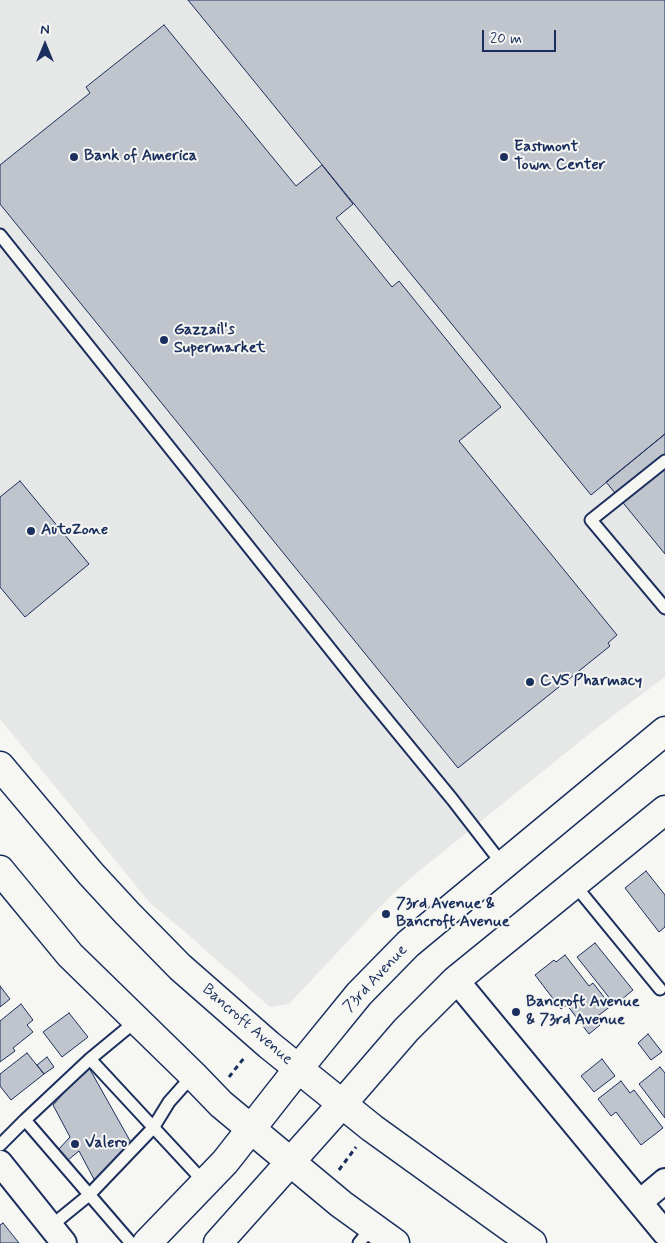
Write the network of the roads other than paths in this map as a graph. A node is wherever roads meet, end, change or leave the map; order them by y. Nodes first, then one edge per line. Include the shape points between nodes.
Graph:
1 (0, 235) edge
2 (665, 461) edge
3 (665, 608) edge
4 (665, 731) edge
5 (0, 766) edge
6 (665, 810) edge
7 (503, 865) junction
8 (0, 870) edge
9 (574, 884) junction
10 (456, 980) junction
11 (660, 989) dead end
12 (136, 1020) junction
13 (90, 1059) junction
14 (298, 1069) junction
15 (193, 1075) junction
16 (342, 1104) junction
17 (25, 1120) junction
18 (153, 1128) junction
19 (251, 1129) junction
20 (0, 1145) edge
21 (290, 1162) junction
22 (0, 1163) edge
23 (665, 1181) edge
24 (205, 1183) junction
25 (89, 1195) junction
26 (640, 1202) junction
27 (665, 1233) edge
28 (57, 1235) edge
29 (366, 1235) edge
30 (131, 1243) edge
31 (146, 1243) edge
32 (218, 1243) edge
33 (395, 1243) edge
34 (532, 1243) edge

1 - 7 lane
2 - 3 lane via 591,520
4 - 7 main road, 73rd Avenue
5 - 14 main road, Bancroft Avenue via 91,874 174,961
6 - 9 main road
7 - 14 main road, 73rd Avenue via 408,944 359,994
8 - 12 main road via 70,956
9 - 10 main road
9 - 11 lane
10 - 16 main road via 406,1030
10 - 26 street
12 - 13 lane
12 - 15 main road
13 - 17 lane
13 - 18 lane
14 - 16 main road, Bancroft Avenue
14 - 19 main road, 73rd Avenue
15 - 18 lane via 169,1102
15 - 19 main road
16 - 21 main road
16 - 34 main road, Bancroft Avenue
17 - 20 lane
17 - 25 lane
18 - 24 lane
18 - 25 lane
19 - 21 main road
19 - 24 main road, 73rd Avenue
21 - 29 main road via 341,1204
21 - 32 main road
22 - 28 street
23 - 26 street
24 - 31 main road, 73rd Avenue
25 - 28 lane
25 - 30 lane
26 - 27 street
29 - 33 main road

